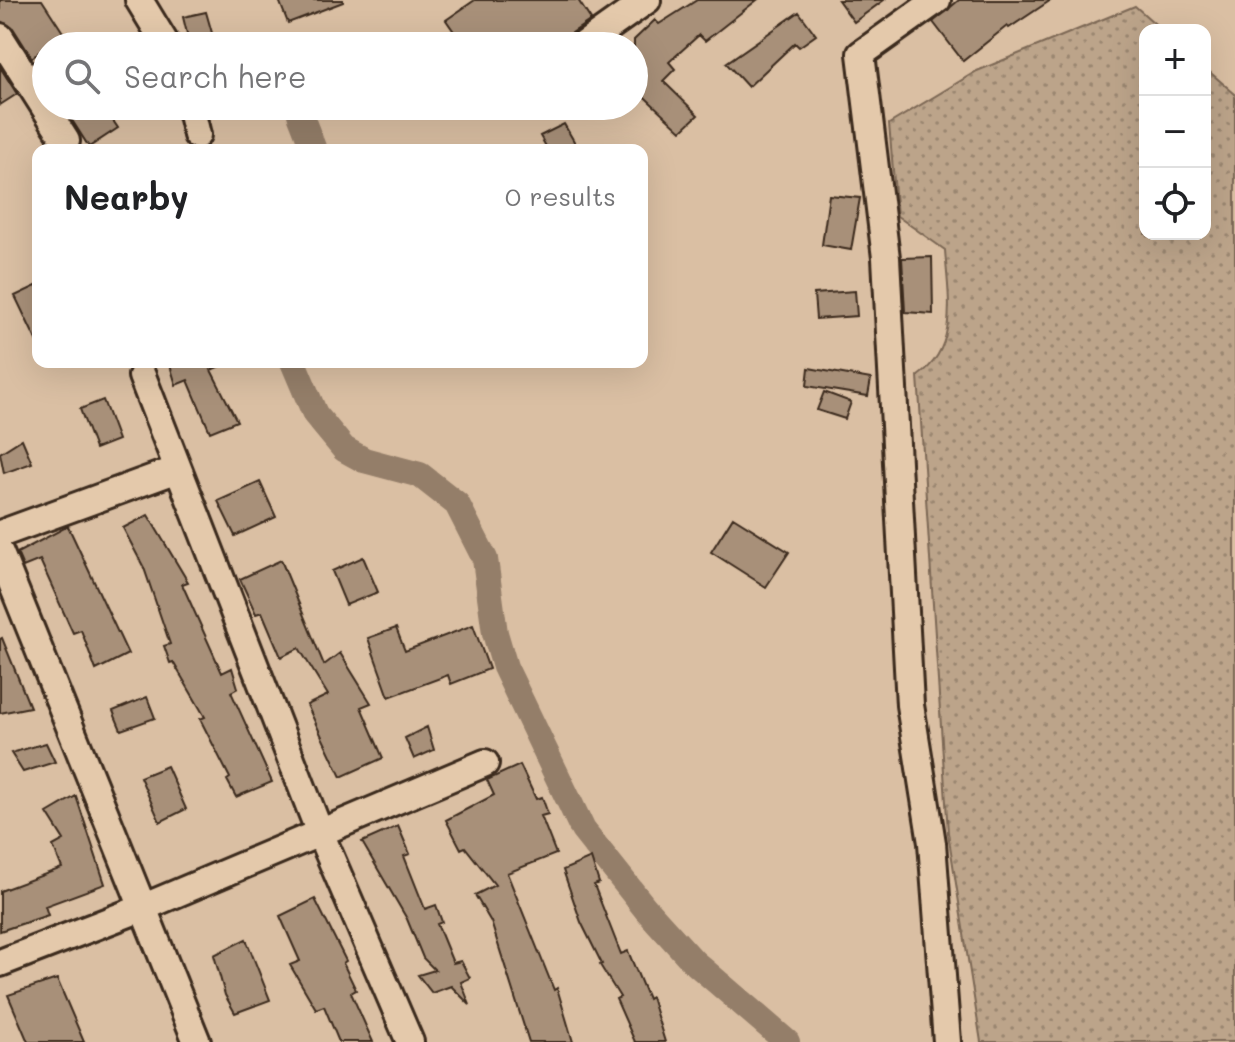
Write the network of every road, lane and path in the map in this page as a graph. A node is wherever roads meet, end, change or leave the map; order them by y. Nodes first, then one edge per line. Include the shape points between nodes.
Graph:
1 (139, 0) edge
2 (647, 0) edge
3 (937, 0) edge
4 (158, 32) edge
5 (602, 32) edge
6 (0, 37) edge
7 (32, 87) edge
8 (53, 120) edge
9 (193, 120) edge
10 (197, 135) dead end
11 (66, 141) dead end
12 (142, 376) dead end
13 (178, 469) junction
14 (0, 534) edge
15 (0, 553) edge
16 (485, 763) dead end
17 (320, 833) junction
18 (142, 908) junction
19 (0, 963) edge
20 (197, 1042) edge
21 (410, 1042) edge
22 (947, 1042) edge

1 - 4 street
2 - 5 street
3 - 22 street via 861,54 886,258 910,705 932,843
6 - 7 street
8 - 11 street
9 - 10 street
12 - 13 street
13 - 14 street
13 - 17 street
15 - 18 street
16 - 17 street
17 - 18 street
17 - 21 street
18 - 19 street
18 - 20 street

